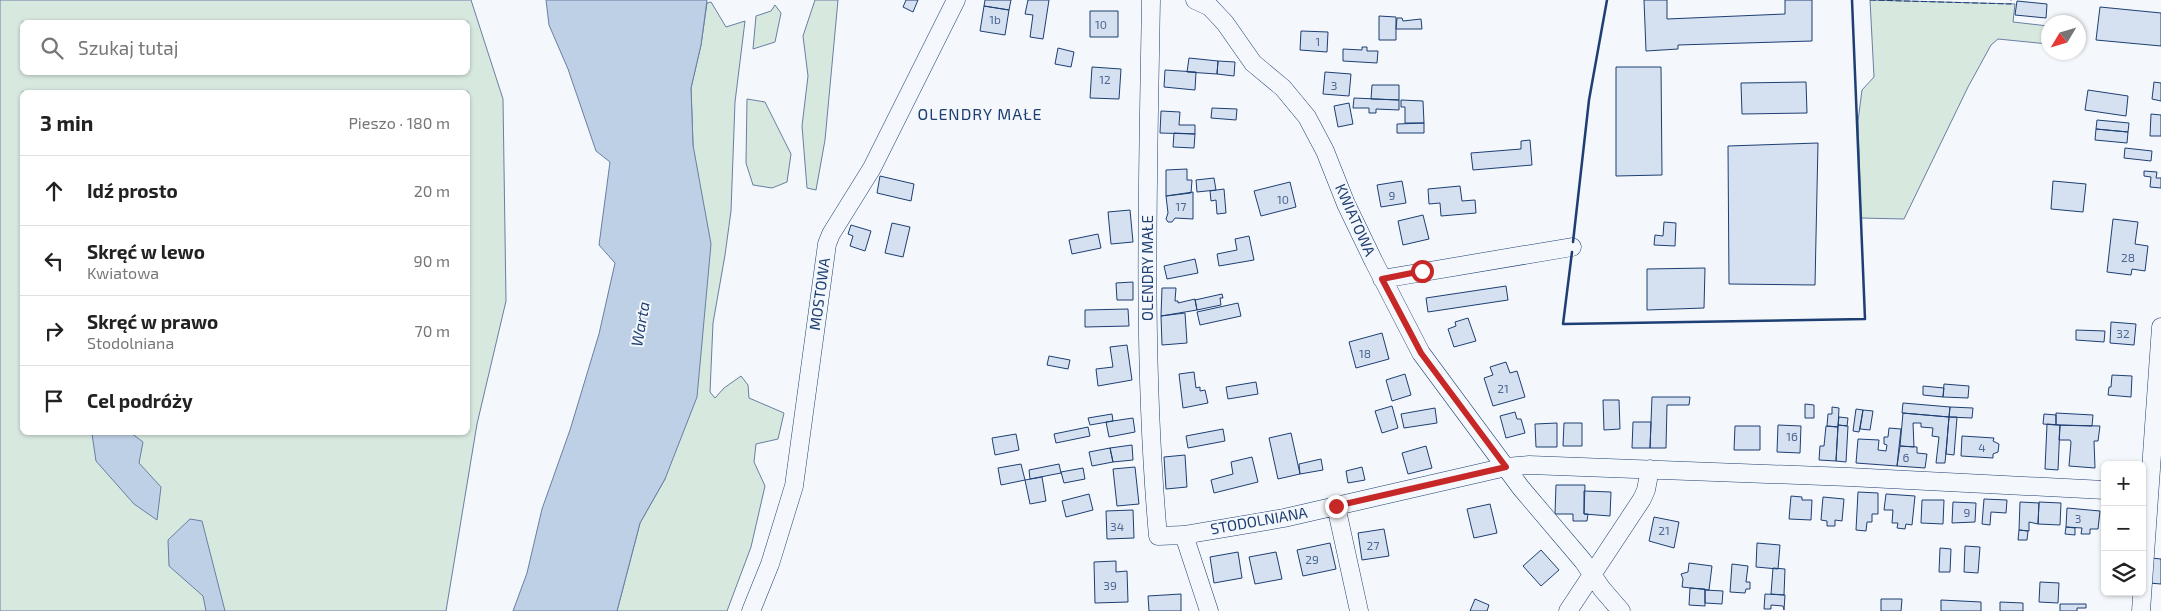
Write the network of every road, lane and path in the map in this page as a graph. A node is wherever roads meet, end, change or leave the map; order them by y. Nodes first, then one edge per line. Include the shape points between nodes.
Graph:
1 (956, 0) edge
2 (1151, 0) edge
3 (1195, 0) edge
4 (1572, 247) dead end
5 (1382, 279) junction
6 (2161, 327) edge
7 (1506, 467) junction
8 (1650, 469) junction
9 (2101, 490) edge
10 (2150, 493) edge
11 (1336, 506) junction
12 (1184, 535) junction
13 (1158, 536) joint
14 (1592, 572) junction
15 (751, 611) edge
16 (1209, 611) edge
17 (1359, 611) edge
18 (1568, 611) edge
19 (1621, 611) edge
20 (2141, 611) edge

1 - 15 street, MOSTOWA via 872,168 827,244 794,486 770,564
2 - 13 street, OLENDRY MAŁE via 1148,311
3 - 5 street, KWIATOWA via 1210,7 1253,63 1283,88 1307,117
4 - 5 street
5 - 7 street, KWIATOWA via 1421,353
6 - 10 street
7 - 8 street, STODOLNIANA
7 - 11 street, STODOLNIANA
7 - 14 street, KWIATOWA
8 - 9 street, STODOLNIANA
8 - 14 street via 1642,499
10 - 20 street
11 - 12 street, STODOLNIANA
11 - 17 street
12 - 13 street, STODOLNIANA
12 - 16 street
14 - 18 street
14 - 19 street, KWIATOWA

